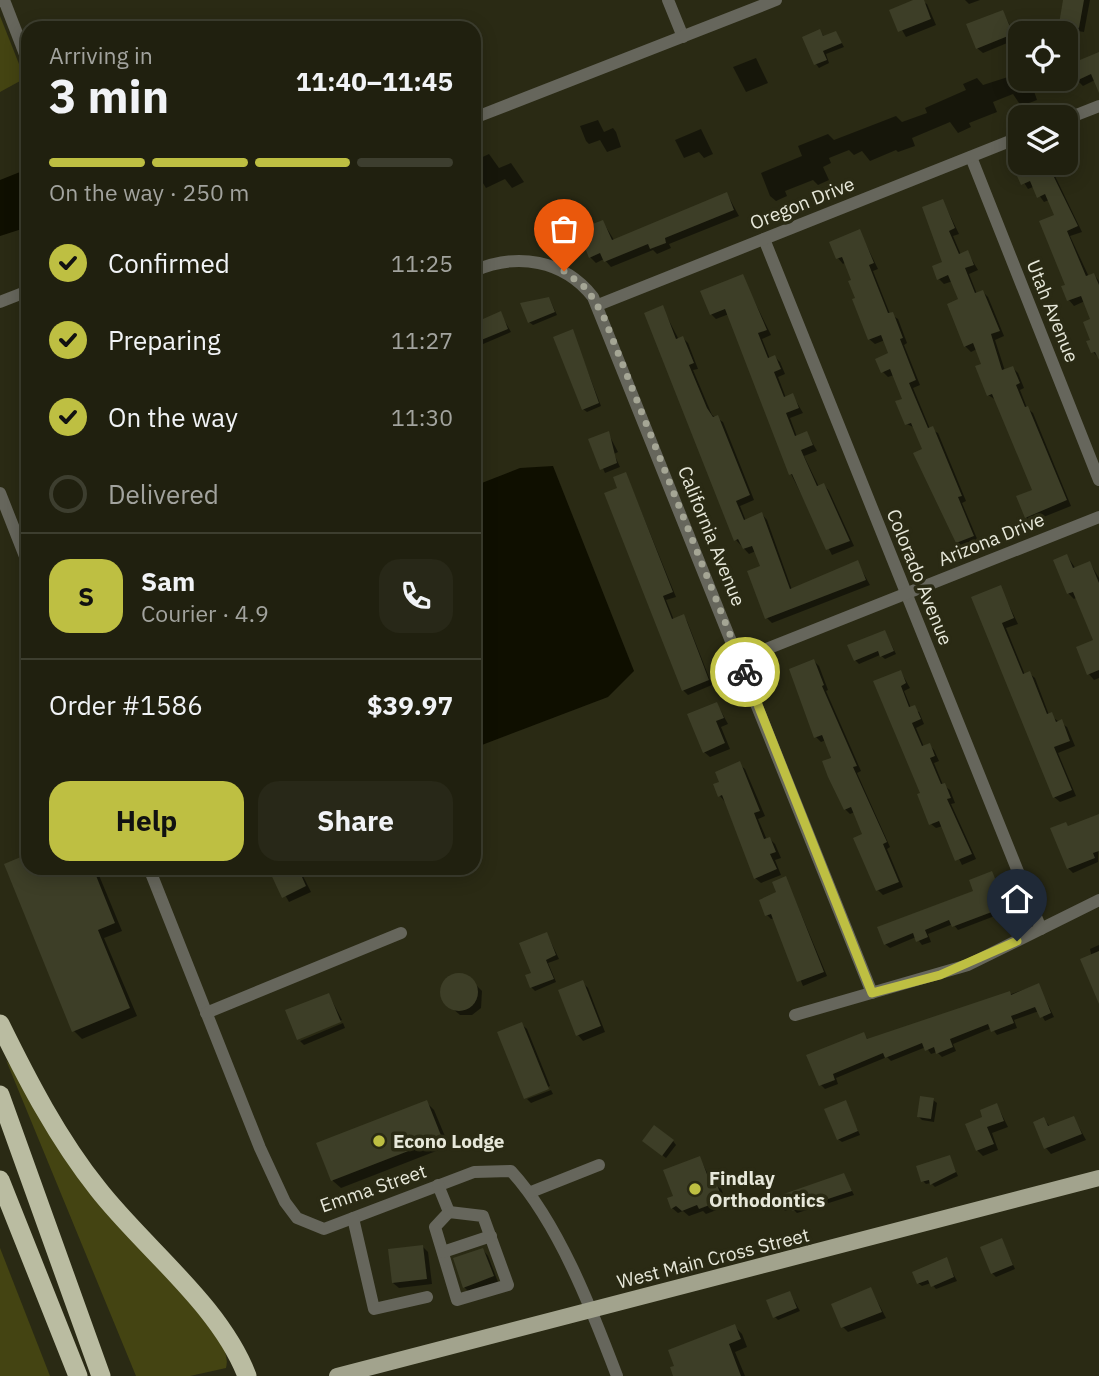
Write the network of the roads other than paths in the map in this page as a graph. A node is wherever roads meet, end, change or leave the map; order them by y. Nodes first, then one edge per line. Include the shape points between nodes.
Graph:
1 (4, 0) edge
2 (668, 0) edge
3 (776, 0) edge
4 (683, 37) junction
5 (21, 43) edge
6 (1099, 106) edge
7 (1078, 114) edge
8 (481, 115) edge
9 (1008, 142) edge
10 (971, 157) junction
11 (764, 239) junction
12 (481, 269) edge
13 (21, 294) edge
14 (0, 302) edge
15 (598, 306) junction
16 (1099, 480) edge
17 (0, 493) edge
18 (1099, 517) edge
19 (21, 546) edge
20 (906, 593) junction
21 (741, 659) junction
22 (152, 875) edge
23 (1099, 900) edge
24 (1041, 929) junction
25 (401, 933) dead end
26 (872, 993) junction
27 (206, 1013) junction
28 (795, 1015) dead end
29 (0, 1024) edge
30 (0, 1096) edge
31 (599, 1165) dead end
32 (1099, 1178) edge
33 (0, 1180) edge
34 (438, 1185) junction
35 (531, 1192) junction
36 (449, 1212) junction
37 (353, 1218) junction
38 (491, 1236) junction
39 (443, 1252) junction
40 (427, 1297) dead end
41 (593, 1311) junction
42 (78, 1376) edge
43 (101, 1376) edge
44 (247, 1376) edge
45 (337, 1376) edge
46 (617, 1376) edge

1 - 5 street
2 - 4 street
3 - 4 street
4 - 8 street
6 - 7 street
9 - 10 street, Oregon Drive
10 - 11 street, Oregon Drive
10 - 16 street, Utah Avenue
11 - 15 street, Oregon Drive
11 - 20 street, Colorado Avenue
12 - 15 street, California Avenue via 506,261 545,263 580,282
13 - 14 street
15 - 21 street, California Avenue
17 - 19 street
18 - 20 street, Arizona Drive
20 - 21 street, Arizona Drive
20 - 24 street, Colorado Avenue
21 - 26 street, California Avenue
22 - 27 street, Emma Street
23 - 24 street
24 - 26 street via 968,965
25 - 27 street
26 - 28 street
27 - 37 street, Emma Street via 285,1202 297,1218 324,1229
29 - 44 highway via 63,1140 97,1189 214,1321
30 - 43 highway
31 - 35 street
32 - 41 main road, West Main Cross Street
33 - 42 highway
34 - 35 street, Emma Street via 474,1172 511,1171
34 - 36 street
34 - 37 street, Emma Street
35 - 41 street, Emma Street
36 - 38 street via 483,1216
36 - 39 street via 435,1227
37 - 40 street via 374,1309
38 - 39 street
38 - 39 street via 508,1285 457,1300
41 - 45 main road, West Main Cross Street
41 - 46 street, Emma Street

